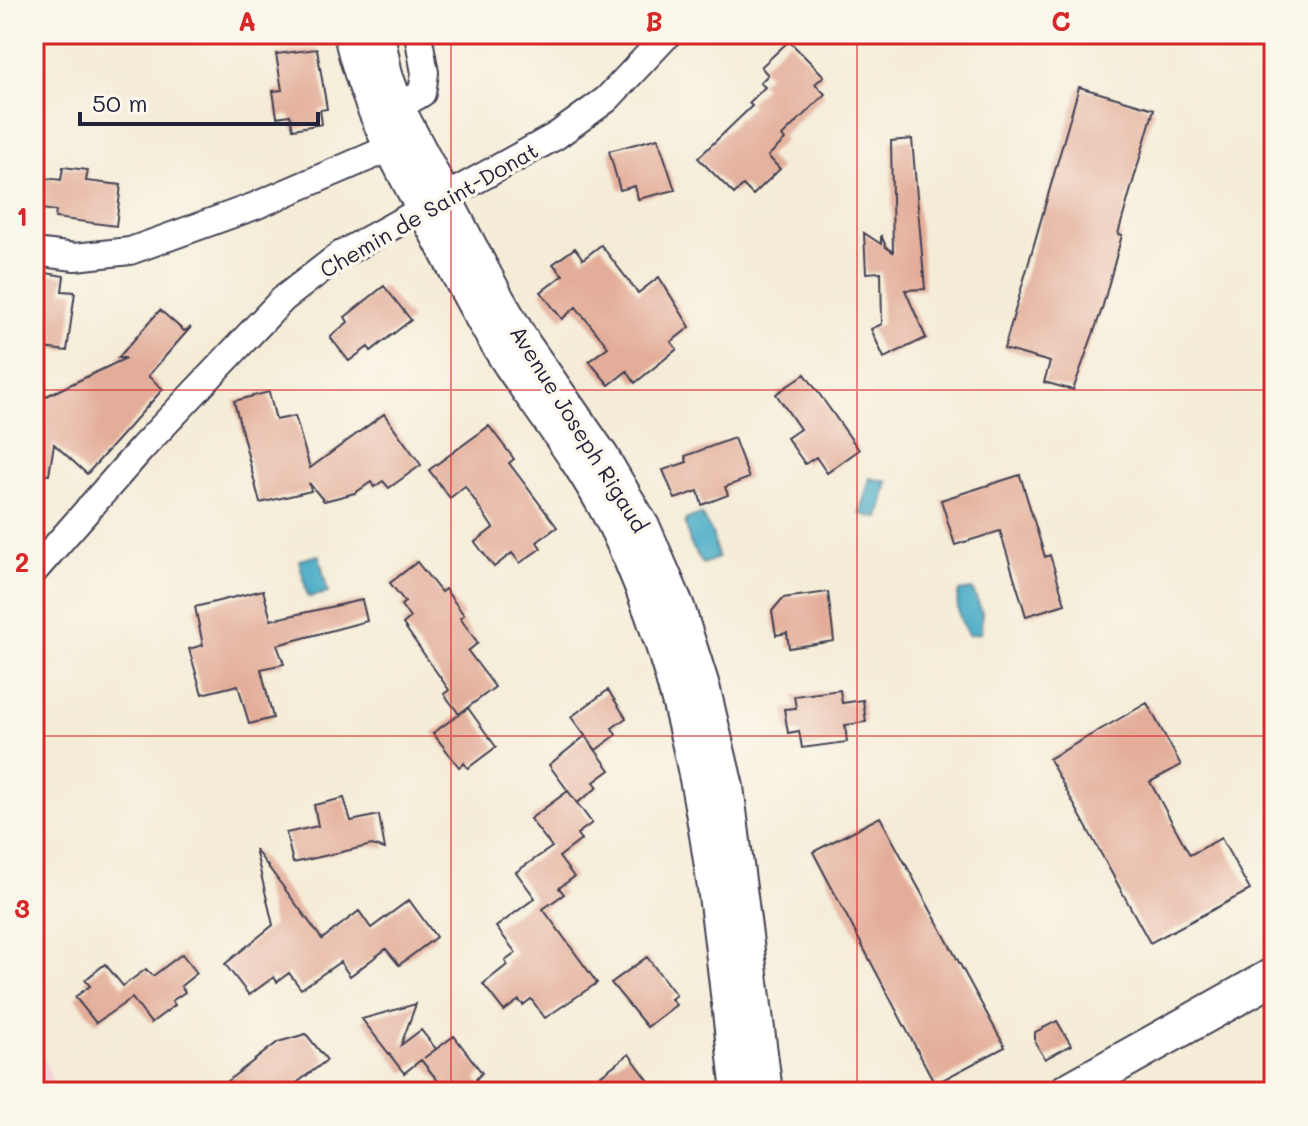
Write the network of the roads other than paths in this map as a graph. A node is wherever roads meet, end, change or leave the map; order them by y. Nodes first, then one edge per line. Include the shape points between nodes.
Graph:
1 (350, 34) edge
2 (378, 34) edge
3 (418, 34) edge
4 (668, 34) edge
5 (387, 113) junction
6 (390, 148) junction
7 (435, 204) junction
8 (34, 252) edge
9 (34, 571) edge
10 (1274, 976) edge
11 (738, 1092) edge
12 (766, 1092) edge
13 (1067, 1092) edge

1 - 5 street via 359,77
2 - 5 street
3 - 5 street via 425,73 422,93
4 - 7 street, Chemin de Saint-Donat via 583,118
5 - 6 street
5 - 7 street
6 - 7 street
6 - 8 street via 255,206 130,251 75,257
7 - 9 street, Chemin de Saint-Donat via 340,255 283,299
7 - 11 street, Avenue Joseph Rigaud via 483,324 580,466 617,531 670,666 684,713 715,890
7 - 12 street, Avenue Joseph Rigaud via 602,456 645,530 688,636 727,787
10 - 13 main road

